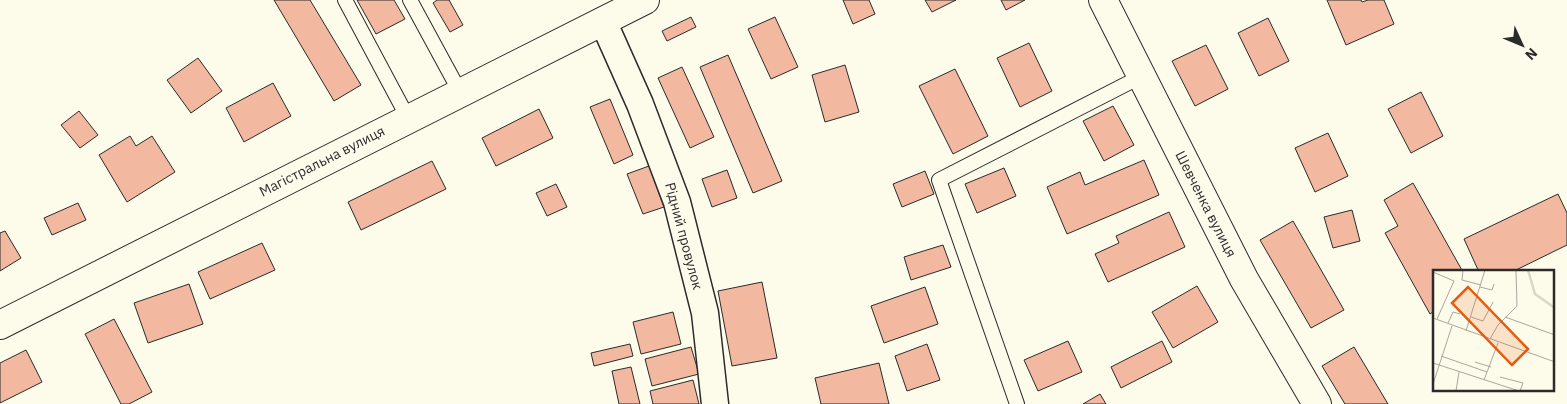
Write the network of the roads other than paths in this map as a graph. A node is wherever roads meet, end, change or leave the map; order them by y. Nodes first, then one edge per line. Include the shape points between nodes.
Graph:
1 (344, 0) edge
2 (410, 0) edge
3 (645, 0) edge
4 (1103, 0) edge
5 (602, 21) junction
6 (1142, 76) junction
7 (460, 92) junction
8 (408, 118) junction
9 (0, 325) edge
10 (715, 404) edge
11 (1017, 404) edge
12 (1318, 404) edge

1 - 8 lane
2 - 7 lane
3 - 5 main road, Магістральна вулиця
4 - 6 main road, Шевченка вулиця
5 - 7 main road, Магістральна вулиця
5 - 10 street, Рідний провулок via 640,104 677,202 705,313
6 - 11 lane via 939,180
6 - 12 main road, Шевченка вулиця via 1244,279
7 - 8 main road, Магістральна вулиця
8 - 9 main road, Магістральна вулиця

